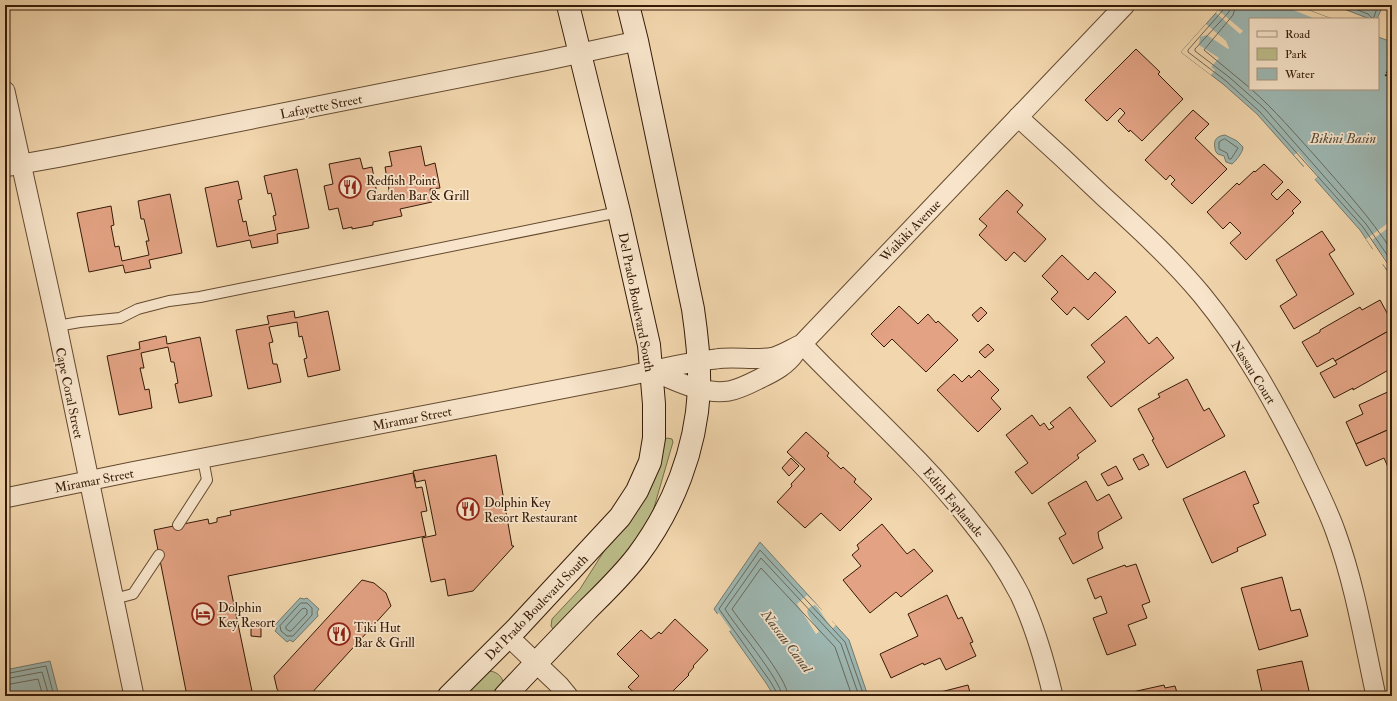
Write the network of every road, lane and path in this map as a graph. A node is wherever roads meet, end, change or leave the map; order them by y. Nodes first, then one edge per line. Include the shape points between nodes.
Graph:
1 (568, 5) edge
2 (628, 5) edge
3 (1124, 5) edge
4 (637, 42) junction
5 (580, 54) junction
6 (1392, 61) edge
7 (1392, 70) edge
8 (5, 91) edge
9 (1018, 117) junction
10 (13, 166) edge
11 (619, 212) junction
12 (56, 326) junction
13 (802, 344) junction
14 (699, 361) junction
15 (652, 371) junction
16 (699, 390) junction
17 (203, 459) junction
18 (88, 481) junction
19 (5, 498) edge
20 (178, 525) dead end
21 (159, 555) dead end
22 (114, 599) junction
23 (508, 637) junction
24 (536, 663) junction
25 (134, 696) edge
26 (449, 696) edge
27 (505, 696) edge
28 (568, 696) edge
29 (1053, 696) edge
30 (1376, 696) edge

1 - 5 street, Del Prado Boulevard South
2 - 4 street
3 - 9 street, Waikiki Avenue
4 - 5 street, Lafayette Street
4 - 14 street via 693,309
5 - 10 street, Lafayette Street
5 - 11 street, Del Prado Boulevard South
6 - 7 path via 1386,75 1390,76
8 - 10 street, Cape Coral Street
9 - 13 street, Waikiki Avenue
9 - 30 street, Nassau Court via 1178,268 1203,296 1261,379 1336,532 1347,568
10 - 12 street, Cape Coral Street
11 - 12 lane via 200,297 169,301 138,309 120,318
11 - 15 street, Del Prado Boulevard South via 649,345
12 - 18 street, Cape Coral Street
13 - 14 street, Waikiki Avenue via 774,357 735,357
13 - 16 street via 790,360 749,384 730,391
13 - 29 street, Edith Esplanade via 918,459 990,545 1009,574 1031,620
14 - 15 street, Waikiki Avenue
14 - 16 street
15 - 16 street
15 - 17 street, Miramar Street
15 - 23 street, Del Prado Boulevard South via 654,438 650,462 638,491 620,517
16 - 24 street via 687,459 678,484 653,534 609,588
17 - 18 street, Miramar Street
17 - 20 lane via 207,480
18 - 19 street, Miramar Street
18 - 22 street, Cape Coral Street
21 - 22 lane via 133,594
22 - 25 street, Cape Coral Street
23 - 24 street
23 - 26 street, Del Prado Boulevard South
24 - 27 street
24 - 28 street

